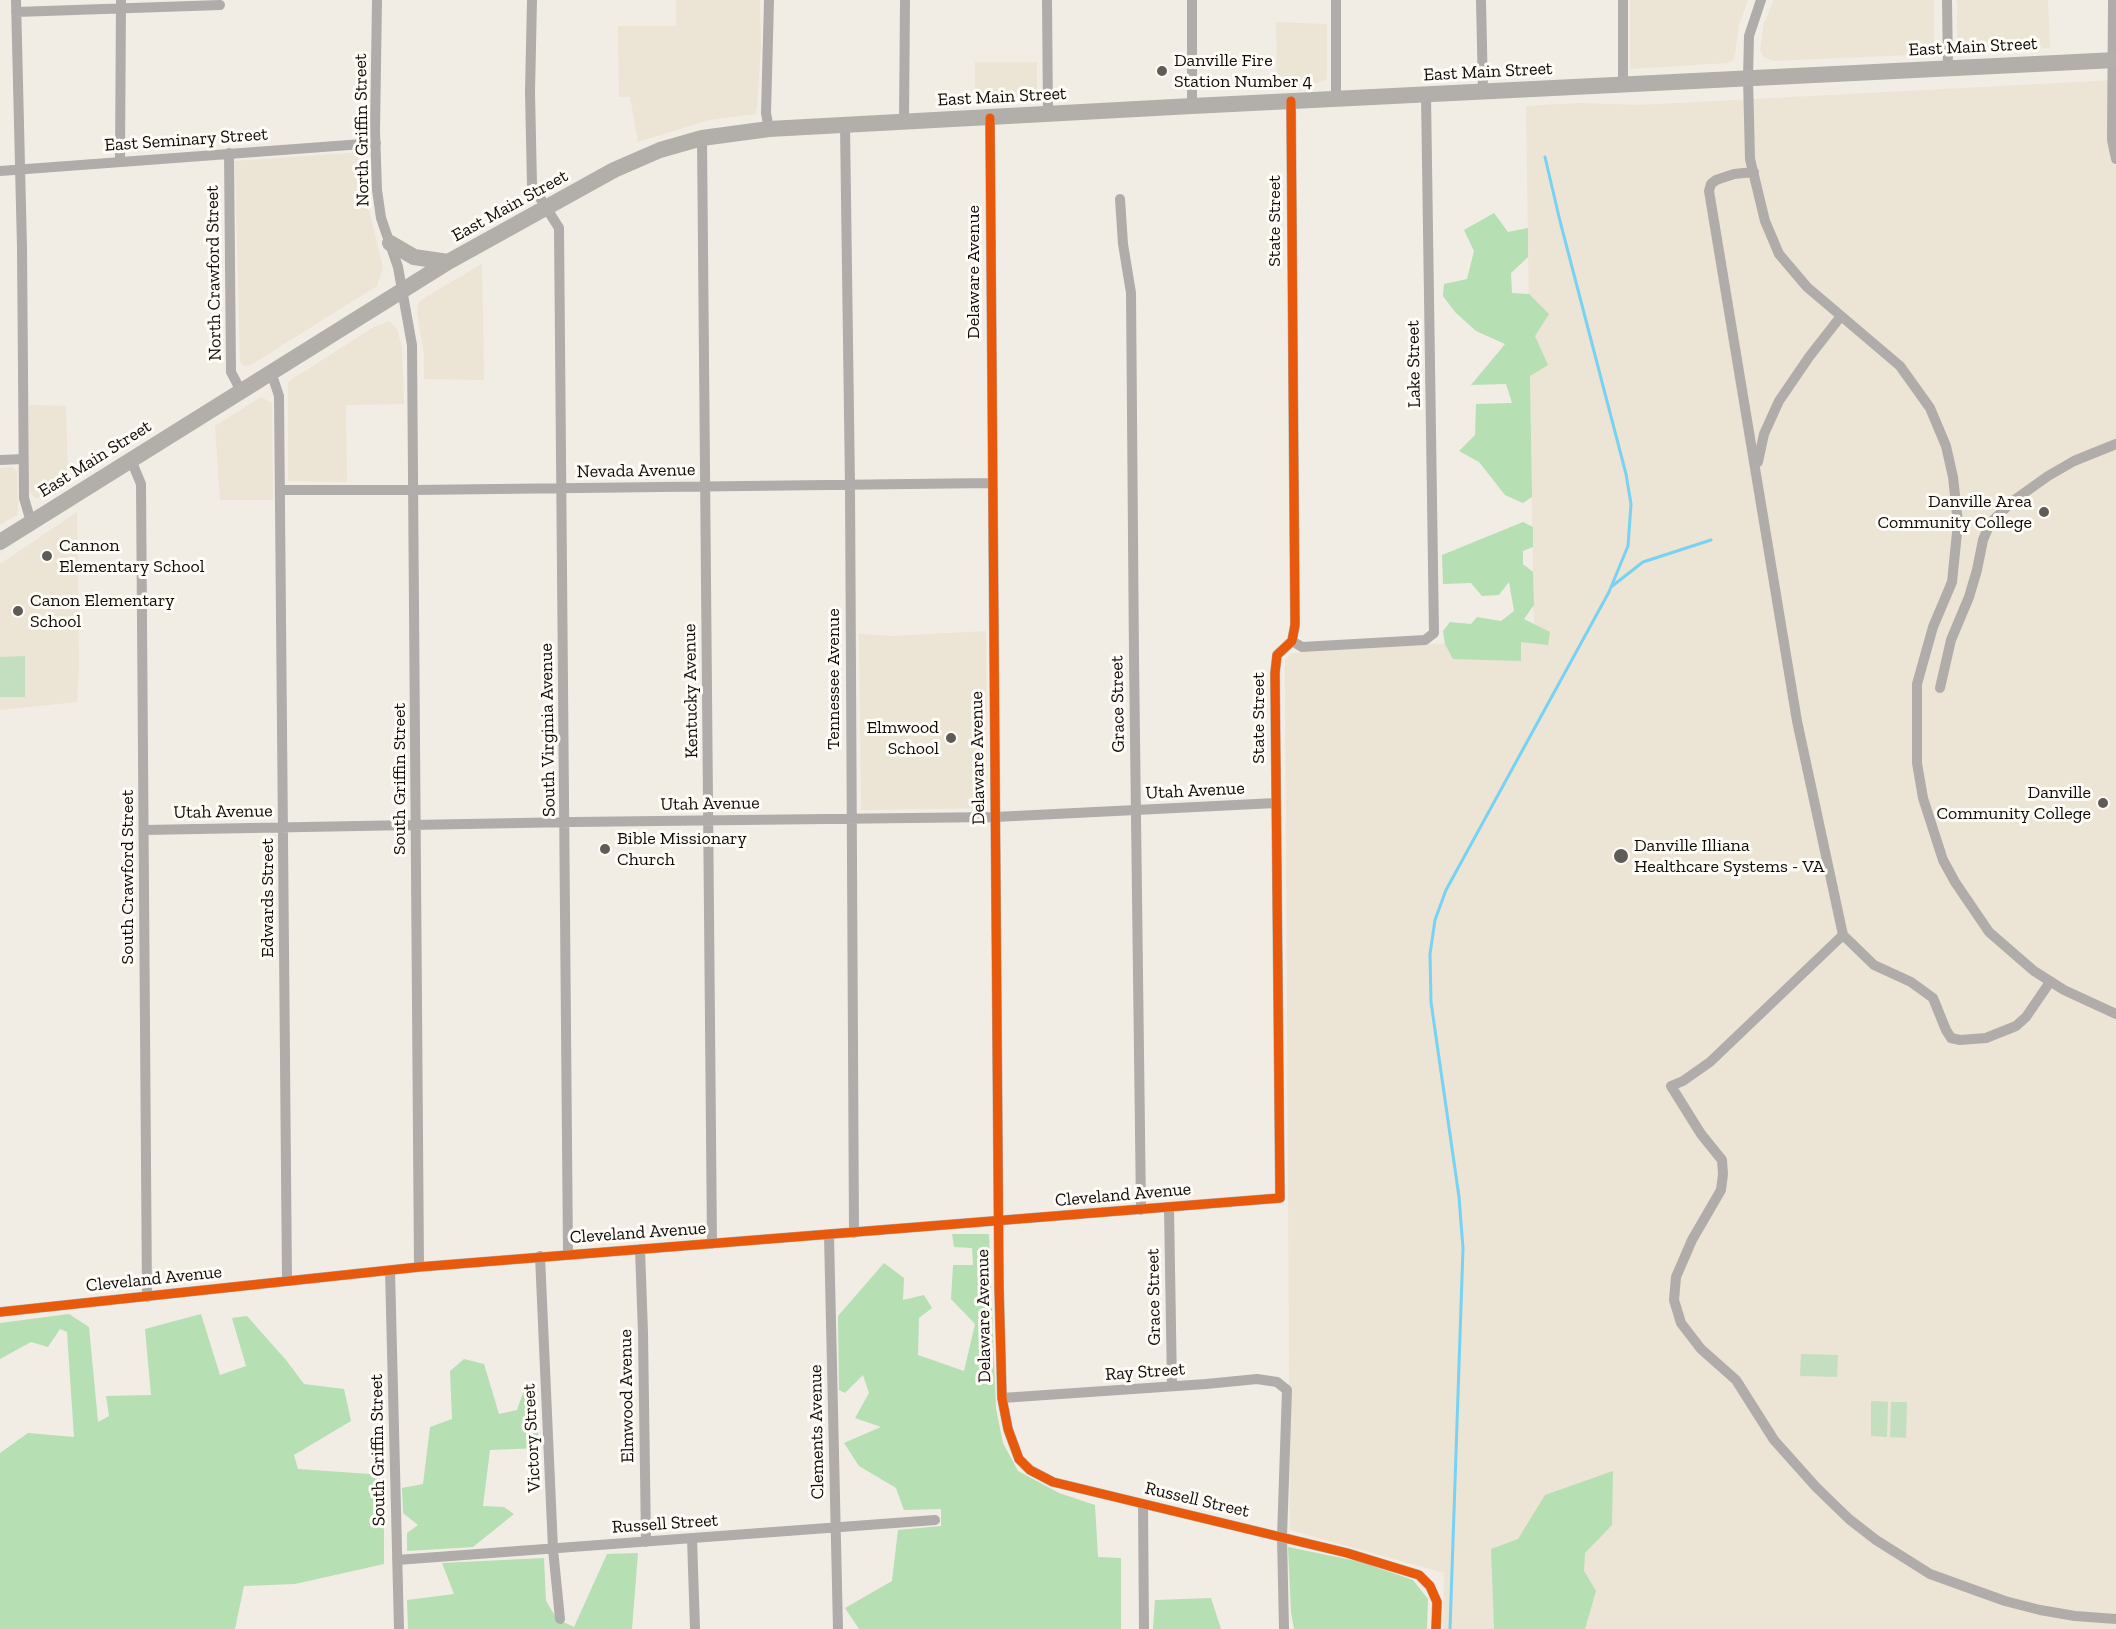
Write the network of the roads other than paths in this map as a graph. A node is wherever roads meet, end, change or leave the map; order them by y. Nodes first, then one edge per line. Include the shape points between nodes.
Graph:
1 (16, 0) edge
2 (377, 0) edge
3 (532, 0) edge
4 (769, 0) edge
5 (905, 0) edge
6 (1047, 0) edge
7 (1192, 0) edge
8 (1336, 0) edge
9 (1481, 0) edge
10 (1623, 0) edge
11 (1761, 0) edge
12 (1947, 0) edge
13 (2113, 0) edge
14 (121, 5) edge
15 (220, 5) dead end
16 (16, 12) junction
17 (2115, 60) edge
18 (1948, 68) junction
19 (1748, 78) junction
20 (1623, 84) junction
21 (1483, 92) junction
22 (1426, 95) junction
23 (1336, 99) junction
24 (1291, 101) junction
25 (1192, 106) junction
26 (1048, 114) junction
27 (990, 118) junction
28 (904, 122) junction
29 (845, 125) junction
30 (769, 129) junction
31 (702, 138) junction
32 (375, 144) junction
33 (229, 153) junction
34 (2116, 159) edge
35 (120, 162) junction
36 (21, 170) junction
37 (0, 171) edge
38 (1754, 172) junction
39 (1120, 199) dead end
40 (546, 208) junction
41 (390, 243) junction
42 (448, 262) junction
43 (401, 292) junction
44 (1840, 316) junction
45 (271, 372) junction
46 (241, 391) junction
47 (2116, 444) edge
48 (24, 459) junction
49 (0, 460) edge
50 (131, 460) junction
51 (1756, 468) junction
52 (992, 483) junction
53 (705, 486) junction
54 (850, 486) junction
55 (561, 488) junction
56 (281, 490) junction
57 (414, 490) junction
58 (31, 522) junction
59 (0, 542) edge
60 (1292, 641) junction
61 (1940, 688) dead end
62 (1275, 803) junction
63 (1136, 811) junction
64 (995, 818) junction
65 (852, 819) junction
66 (709, 820) junction
67 (566, 822) junction
68 (417, 826) junction
69 (284, 827) junction
70 (144, 830) junction
71 (1843, 935) junction
72 (2050, 982) junction
73 (2116, 1014) edge
74 (1280, 1198) joint
75 (1169, 1208) junction
76 (1141, 1210) junction
77 (998, 1221) junction
78 (854, 1233) junction
79 (829, 1235) junction
80 (712, 1244) junction
81 (640, 1249) junction
82 (568, 1254) junction
83 (540, 1256) junction
84 (419, 1267) junction
85 (390, 1270) junction
86 (287, 1281) junction
87 (147, 1297) junction
88 (0, 1312) edge
89 (1172, 1386) junction
90 (1002, 1398) junction
91 (1143, 1504) junction
92 (935, 1520) dead end
93 (836, 1527) junction
94 (692, 1538) junction
95 (1282, 1538) junction
96 (646, 1542) junction
97 (553, 1549) junction
98 (397, 1560) junction
99 (560, 1619) dead end
100 (2116, 1619) edge
101 (399, 1629) edge
102 (695, 1629) edge
103 (838, 1629) edge
104 (1143, 1629) edge
105 (1284, 1629) edge
106 (1436, 1629) edge

1 - 16 street
2 - 32 street, North Griffin Street
3 - 40 street, South Virginia Avenue via 532,185
4 - 30 street
5 - 28 street
6 - 26 street
7 - 25 street
8 - 23 street
9 - 21 street
10 - 20 street
11 - 19 street via 1749,36
12 - 18 street
13 - 17 street
14 - 15 street
14 - 16 street
14 - 35 street
16 - 36 street
17 - 18 main road, East Main Street
17 - 34 street via 2112,140
18 - 19 main road, East Main Street
19 - 20 main road, East Main Street
19 - 38 street via 1750,159
20 - 21 main road, East Main Street
21 - 22 main road, East Main Street
22 - 23 main road, East Main Street
22 - 60 street, Lake Street via 1434,633 1425,640 1302,647
23 - 24 main road, East Main Street
24 - 25 main road, East Main Street
24 - 60 street, State Street via 1295,625
25 - 26 main road, East Main Street
26 - 27 main road, East Main Street
27 - 28 main road, East Main Street
27 - 52 street, Delaware Avenue
28 - 29 main road, East Main Street
29 - 30 main road, East Main Street
29 - 54 street, Tennessee Avenue
30 - 31 main road, East Main Street
31 - 40 main road, East Main Street via 633,161
31 - 53 street, Kentucky Avenue
32 - 33 street, East Seminary Street
32 - 41 street, North Griffin Street via 381,218
33 - 35 street, East Seminary Street
33 - 46 street, North Crawford Street via 231,372
35 - 36 street, East Seminary Street
36 - 37 street, East Seminary Street
36 - 48 street
38 - 44 street via 1765,221 1779,254 1807,287
38 - 51 street via 1716,180 1709,191
39 - 63 street, Grace Street via 1131,293
40 - 42 main road, East Main Street
40 - 55 street, South Virginia Avenue via 559,228
41 - 42 main road via 414,257
41 - 43 street, North Griffin Street
42 - 43 main road, East Main Street
43 - 45 main road, East Main Street
43 - 57 street, South Griffin Street via 411,345
44 - 51 street via 1779,401 1764,434
44 - 72 street via 1900,366 1930,408 1946,446 1953,477 1958,523 1952,582 1933,627 1917,684 1917,763 1923,798 1954,882 1989,932
45 - 46 main road, East Main Street
45 - 56 street, Edwards Street via 279,396
46 - 50 main road, East Main Street
47 - 61 street via 2048,476 1990,523 1969,597 1951,640
48 - 49 street
48 - 58 street via 24,498
50 - 58 main road, East Main Street
50 - 70 street, South Crawford Street via 141,484
51 - 71 street via 1797,721
52 - 54 street, Nevada Avenue
52 - 64 street, Delaware Avenue
53 - 54 street, Nevada Avenue
53 - 55 street, Nevada Avenue
53 - 66 street, Kentucky Avenue
54 - 65 street, Tennessee Avenue
55 - 57 street, Nevada Avenue
55 - 67 street, South Virginia Avenue
56 - 57 street, Nevada Avenue
56 - 69 street, Edwards Street
57 - 68 street, South Griffin Street
58 - 59 main road, East Main Street
60 - 62 street, State Street via 1277,655 1275,673
62 - 63 street, Utah Avenue
62 - 74 street, State Street
63 - 64 street, Utah Avenue
63 - 76 street, Grace Street
64 - 65 street, Utah Avenue
64 - 77 street, Delaware Avenue
65 - 66 street, Utah Avenue
65 - 78 street, Tennessee Avenue
66 - 67 street, Utah Avenue
66 - 80 street, Kentucky Avenue
67 - 68 street, Utah Avenue
67 - 82 street, South Virginia Avenue
68 - 69 street, Utah Avenue
68 - 84 street, South Griffin Street
69 - 70 street, Utah Avenue
69 - 86 street, Edwards Street
70 - 87 street, South Crawford Street
71 - 72 street via 1874,965 1911,982 1933,998 1951,1038 1986,1038 2016,1026
71 - 100 street via 1710,1062 1671,1086 1722,1160 1724,1174 1721,1190 1676,1277 1674,1300 1681,1323 1701,1349 1736,1380 1774,1440 1809,1479 1876,1540 1930,1574 2005,1601 2075,1616
72 - 73 street
74 - 75 street, Cleveland Avenue
75 - 76 street, Cleveland Avenue
75 - 89 street, Grace Street
76 - 77 street, Cleveland Avenue
77 - 78 street, Cleveland Avenue
77 - 90 street, Delaware Avenue
78 - 79 street, Cleveland Avenue
79 - 80 street, Cleveland Avenue
79 - 93 street, Clements Avenue
80 - 81 street, Cleveland Avenue
81 - 82 street, Cleveland Avenue
81 - 96 street, Elmwood Avenue
82 - 83 street, Cleveland Avenue
83 - 84 street, Cleveland Avenue
83 - 97 street, Victory Street
84 - 85 street, Cleveland Avenue
85 - 86 street, Cleveland Avenue
85 - 98 street, South Griffin Street
86 - 87 street, Cleveland Avenue
87 - 88 street, Cleveland Avenue
89 - 90 street, Ray Street
89 - 95 street, Ray Street via 1257,1379 1277,1382 1287,1390
90 - 91 street, Russell Street via 1019,1459 1030,1470 1053,1482
91 - 95 street, Russell Street
91 - 104 street
92 - 93 street, Russell Street
93 - 94 street, Russell Street
93 - 103 street, Clements Avenue
94 - 96 street, Russell Street
94 - 102 street
95 - 105 street
95 - 106 street, Russell Street via 1419,1575 1430,1586 1437,1602
96 - 97 street, Russell Street
97 - 98 street, Russell Street
97 - 99 street, Victory Street
98 - 101 street, South Griffin Street

